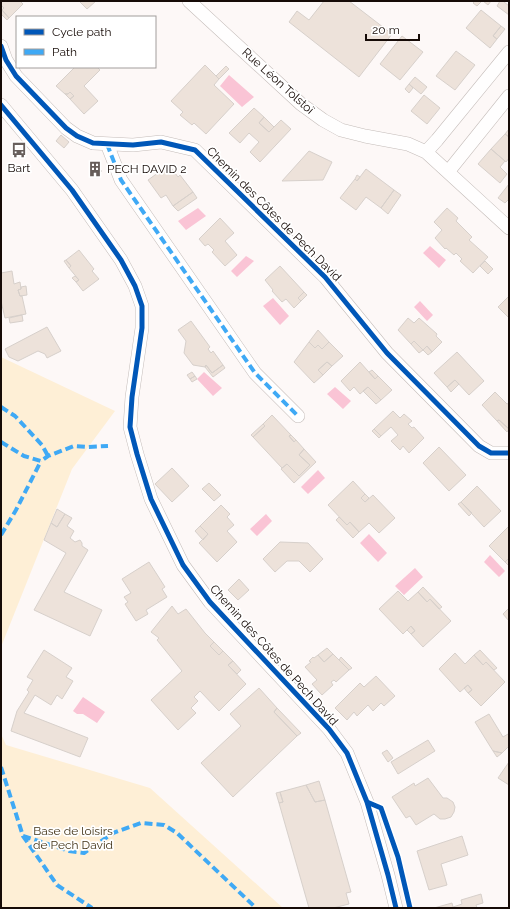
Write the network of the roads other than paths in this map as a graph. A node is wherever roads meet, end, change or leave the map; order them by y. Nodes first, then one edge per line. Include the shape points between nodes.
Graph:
1 (189, 1) edge
2 (1, 46) edge
3 (509, 52) edge
4 (509, 96) edge
5 (1, 106) edge
6 (107, 144) junction
7 (426, 152) junction
8 (448, 172) junction
9 (509, 228) edge
10 (298, 416) dead end
11 (509, 453) edge
12 (396, 908) edge

1 - 7 street, Rue Léon Tolstoï via 301,104 323,120 341,130 408,144
2 - 6 street, Chemin des Côtes de Pech David via 16,76 66,128 93,143
3 - 7 street
4 - 8 street
5 - 12 street, Chemin des Côtes de Pech David via 72,190 136,286 142,306 142,328 130,427 136,454 152,499 183,565 210,602 329,728 347,753 367,802
6 - 10 street via 120,180 255,373
6 - 11 street, Chemin des Côtes de Pech David via 161,142 194,150 326,276 387,352 479,446 491,453
7 - 8 street, Rue Léon Tolstoï
8 - 9 street, Rue Léon Tolstoï

